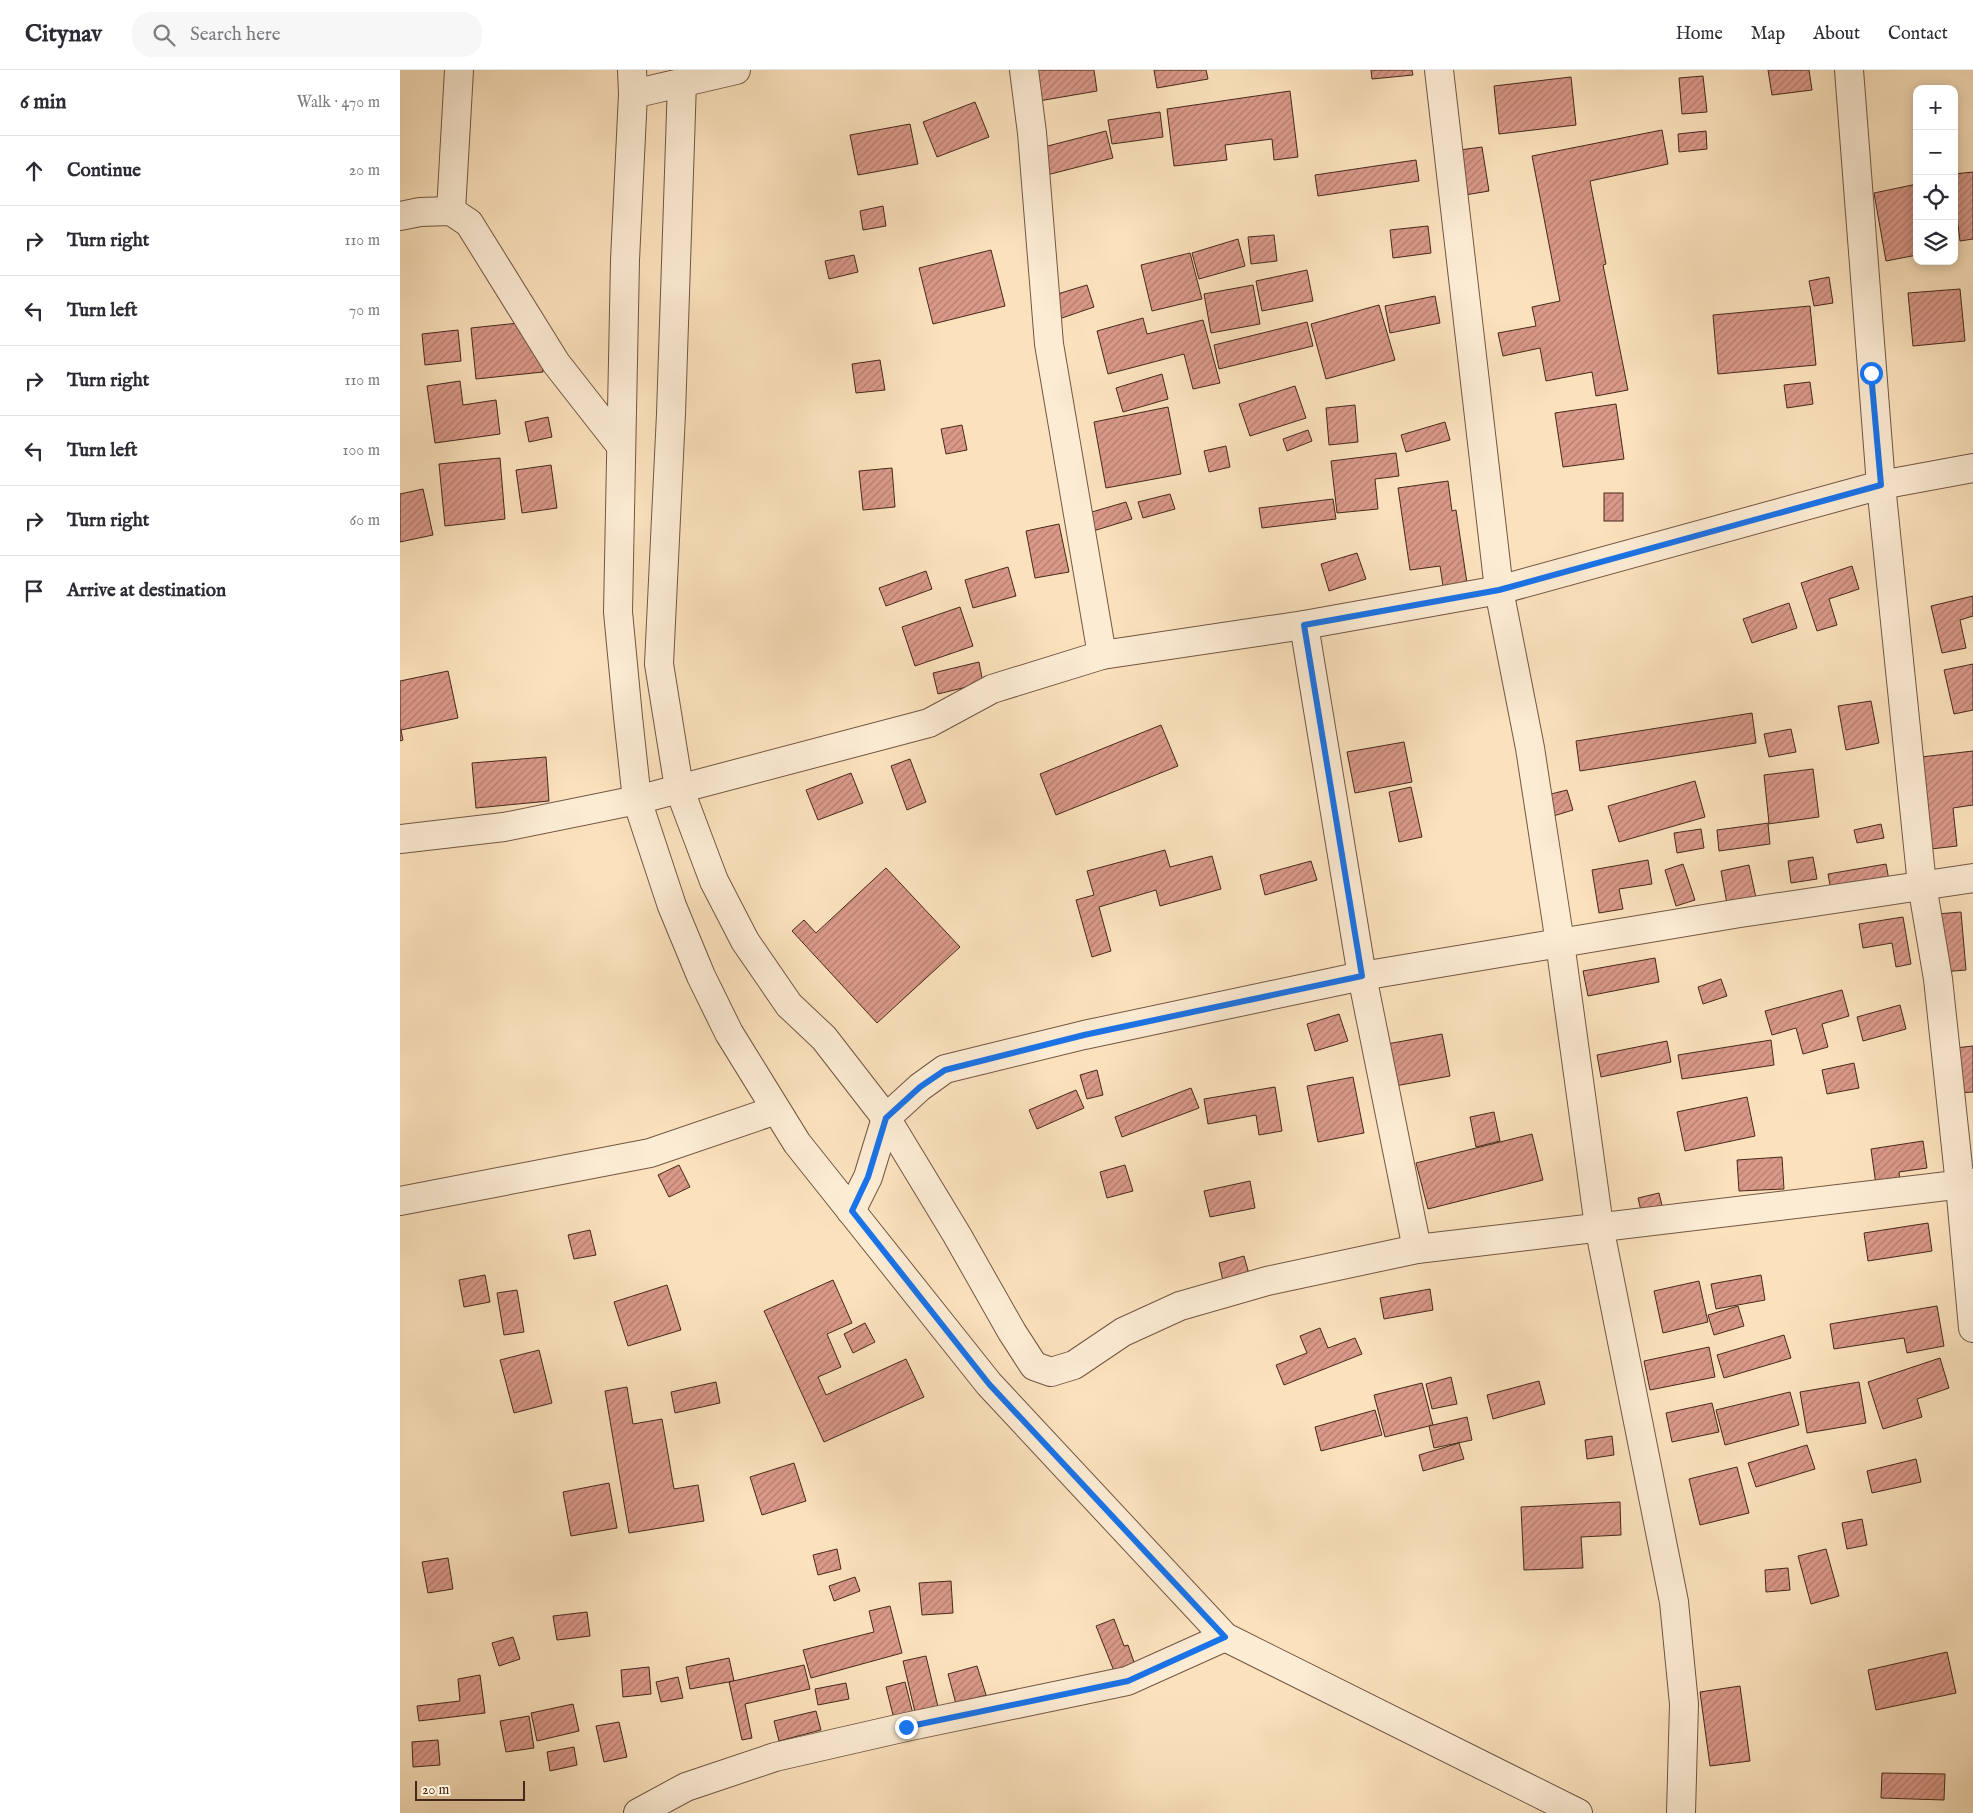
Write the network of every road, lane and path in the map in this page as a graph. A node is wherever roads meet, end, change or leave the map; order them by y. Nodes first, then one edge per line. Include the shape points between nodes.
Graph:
1 (459, 70) edge
2 (736, 70) edge
3 (1024, 70) edge
4 (1439, 70) edge
5 (1849, 70) edge
6 (633, 82) edge
7 (682, 82) junction
8 (451, 211) junction
9 (400, 216) edge
10 (621, 446) junction
11 (1973, 468) edge
12 (1881, 485) junction
13 (1499, 590) junction
14 (1304, 625) junction
15 (1102, 655) junction
16 (679, 788) junction
17 (637, 800) junction
18 (400, 838) edge
19 (1973, 878) edge
20 (1922, 885) junction
21 (1560, 943) junction
22 (1362, 976) junction
23 (776, 1110) junction
24 (886, 1118) junction
25 (1967, 1184) edge
26 (400, 1201) edge
27 (852, 1211) junction
28 (1599, 1226) junction
29 (1417, 1249) junction
30 (1973, 1328) edge
31 (1225, 1637) junction
32 (638, 1813) edge
33 (1578, 1813) edge
34 (1681, 1813) edge

1 - 8 street
2 - 7 street
3 - 15 street via 1049,344
4 - 13 street
5 - 12 street
6 - 7 street
6 - 10 street
7 - 16 street via 659,664
8 - 9 street
8 - 10 street via 469,223 556,363
10 - 17 street via 618,612
11 - 12 street
12 - 13 street
12 - 20 street
13 - 14 street
13 - 21 street via 1530,748
14 - 15 street
14 - 22 street
15 - 16 street via 992,688 929,723
16 - 17 street
16 - 24 street via 714,881 745,941 789,1005 824,1038
17 - 18 street via 504,827
17 - 23 street via 672,906 701,976 729,1033
19 - 20 street
20 - 21 street
20 - 25 street
21 - 22 street
21 - 28 street
22 - 24 street via 1084,1035 945,1070 920,1087
22 - 29 street
23 - 26 street via 650,1153
23 - 27 street via 797,1143
24 - 27 street via 868,1177
24 - 29 street via 1034,1366 1051,1372 1074,1365 1123,1332 1180,1306 1267,1281
25 - 28 street
25 - 30 street
27 - 31 street via 989,1384
28 - 29 street
28 - 34 street via 1674,1602 1684,1704
31 - 32 street via 1128,1681 775,1757 686,1787
31 - 33 street

